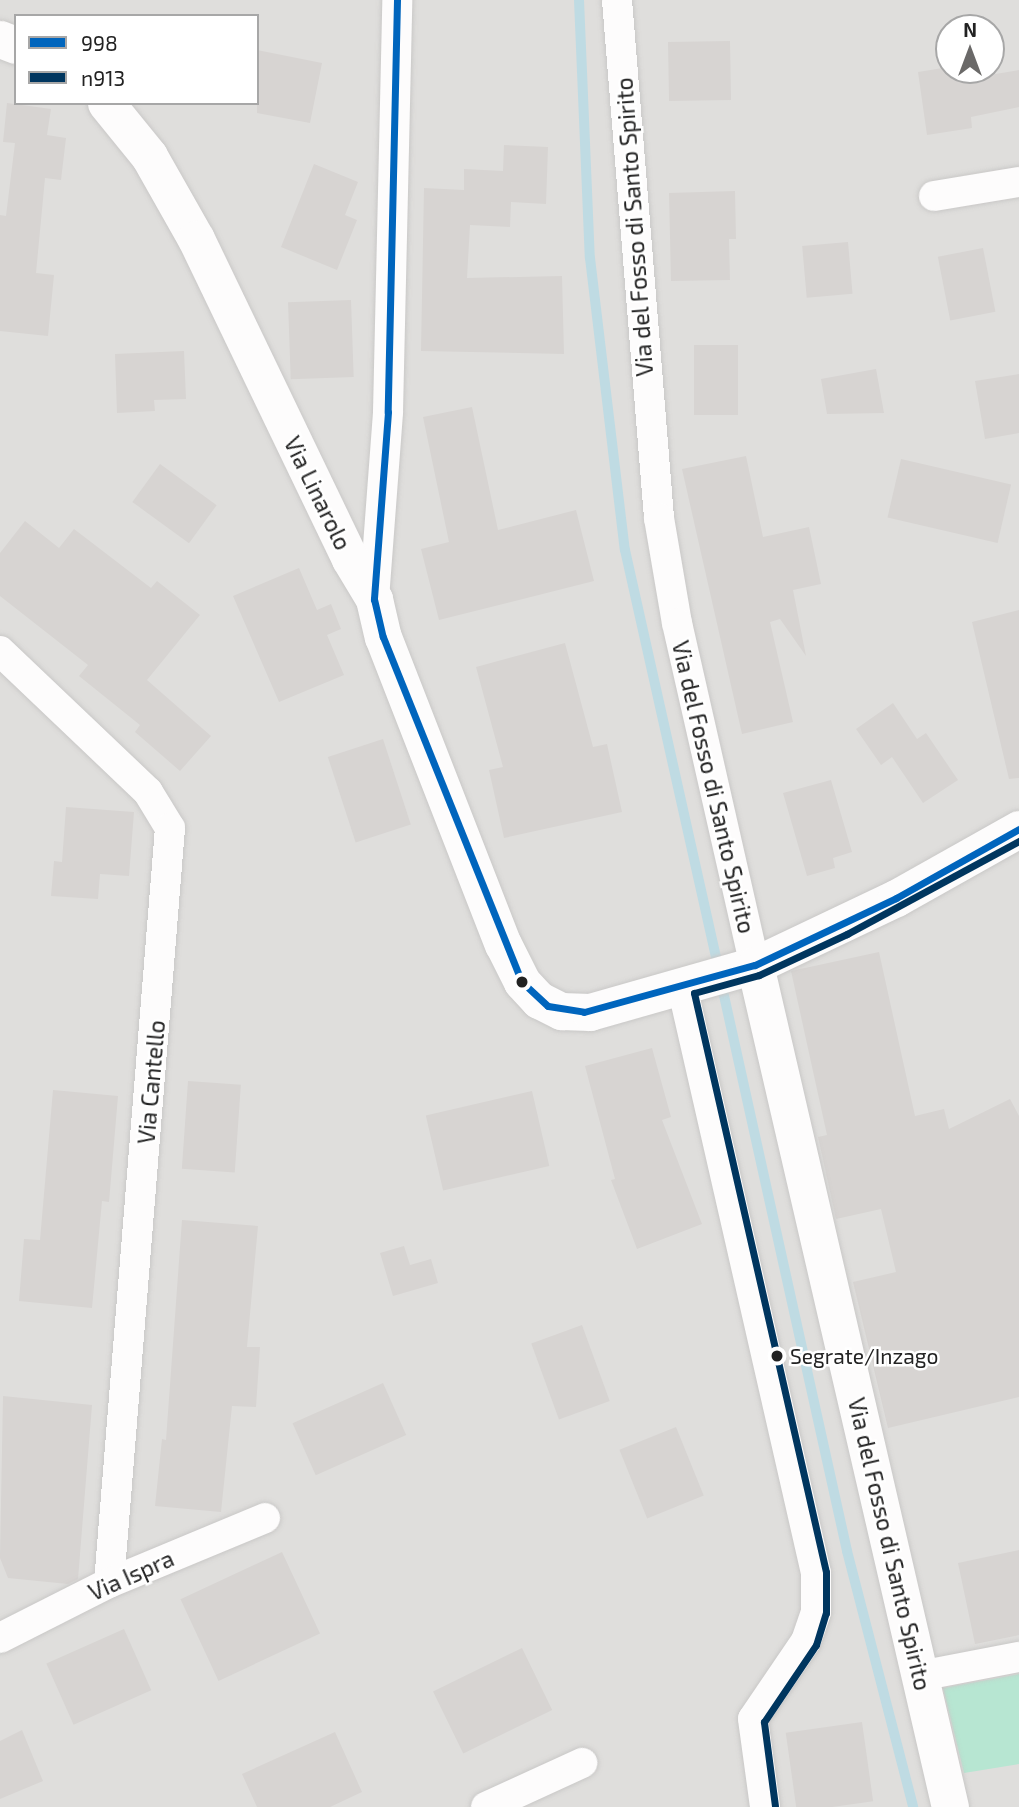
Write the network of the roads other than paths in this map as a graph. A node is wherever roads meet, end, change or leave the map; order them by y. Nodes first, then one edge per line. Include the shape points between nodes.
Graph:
1 (397, 0) edge
2 (617, 0) edge
3 (108, 105) edge
4 (1019, 182) edge
5 (933, 196) dead end
6 (374, 599) junction
7 (0, 651) edge
8 (1019, 830) edge
9 (755, 965) junction
10 (682, 986) junction
11 (265, 1518) dead end
12 (109, 1583) junction
13 (0, 1638) edge
14 (1019, 1657) edge
15 (920, 1676) junction
16 (582, 1763) dead end
17 (486, 1807) edge
18 (765, 1807) edge
19 (950, 1807) edge

1 - 6 street via 388,412
2 - 9 street, Via del Fosso di Santo Spirito via 659,518 677,623
3 - 6 street, Via Linarolo via 149,156 190,228 350,559
4 - 5 street
6 - 10 street, Via Linarolo via 383,637 522,982 548,1006 577,1013
7 - 12 street, Via Cantello via 136,779 159,805 170,828
8 - 9 street, Via Linarolo via 896,898
9 - 10 street, Via Linarolo
9 - 15 street, Via del Fosso di Santo Spirito
10 - 18 street via 816,1573 816,1612 806,1641 753,1718
11 - 12 street, Via Ispra
12 - 13 street, Via Ispra
14 - 15 street
15 - 19 street, Via del Fosso di Santo Spirito
16 - 17 street

